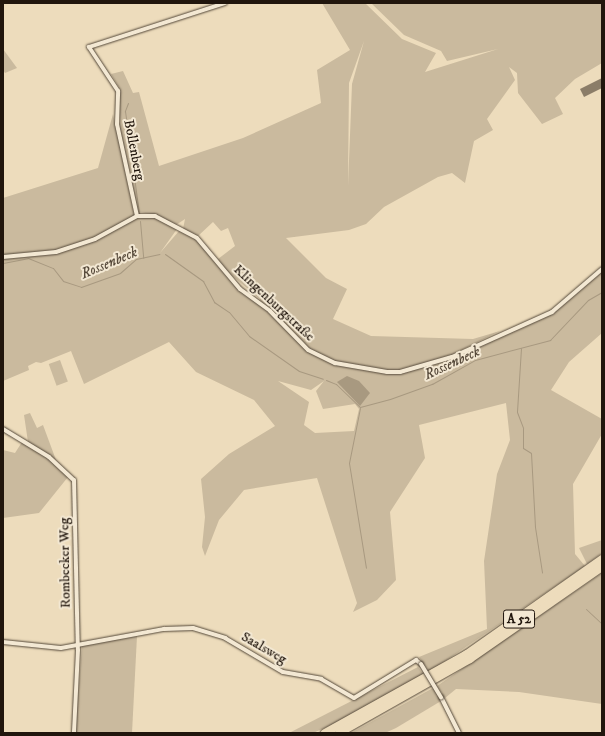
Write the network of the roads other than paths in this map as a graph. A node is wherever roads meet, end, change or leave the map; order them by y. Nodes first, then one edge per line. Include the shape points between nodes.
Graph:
1 (225, 3) edge
2 (137, 216) junction
3 (3, 257) edge
4 (602, 269) edge
5 (3, 429) edge
6 (602, 559) edge
7 (602, 567) edge
8 (3, 642) edge
9 (77, 645) junction
10 (74, 733) edge
11 (324, 733) edge
12 (339, 733) edge
13 (460, 733) edge

1 - 2 street, Bollenberg via 89,47 118,91 117,124
2 - 3 street via 100,237 61,251
2 - 4 street, Klingenburgstraße via 155,216 198,238 240,289 270,310 308,350 356,369 400,372 452,357 552,312
5 - 9 street, Rombecker Weg via 49,457 74,480
6 - 11 highway, A 52 via 467,654
7 - 12 highway, A 52 via 464,663
8 - 9 street, Saalsweg via 49,648
9 - 10 street, Rombecker Weg
9 - 13 street, Saalsweg, bridge via 182,627 205,630 240,646 283,672 322,680 354,698 416,660 441,697

